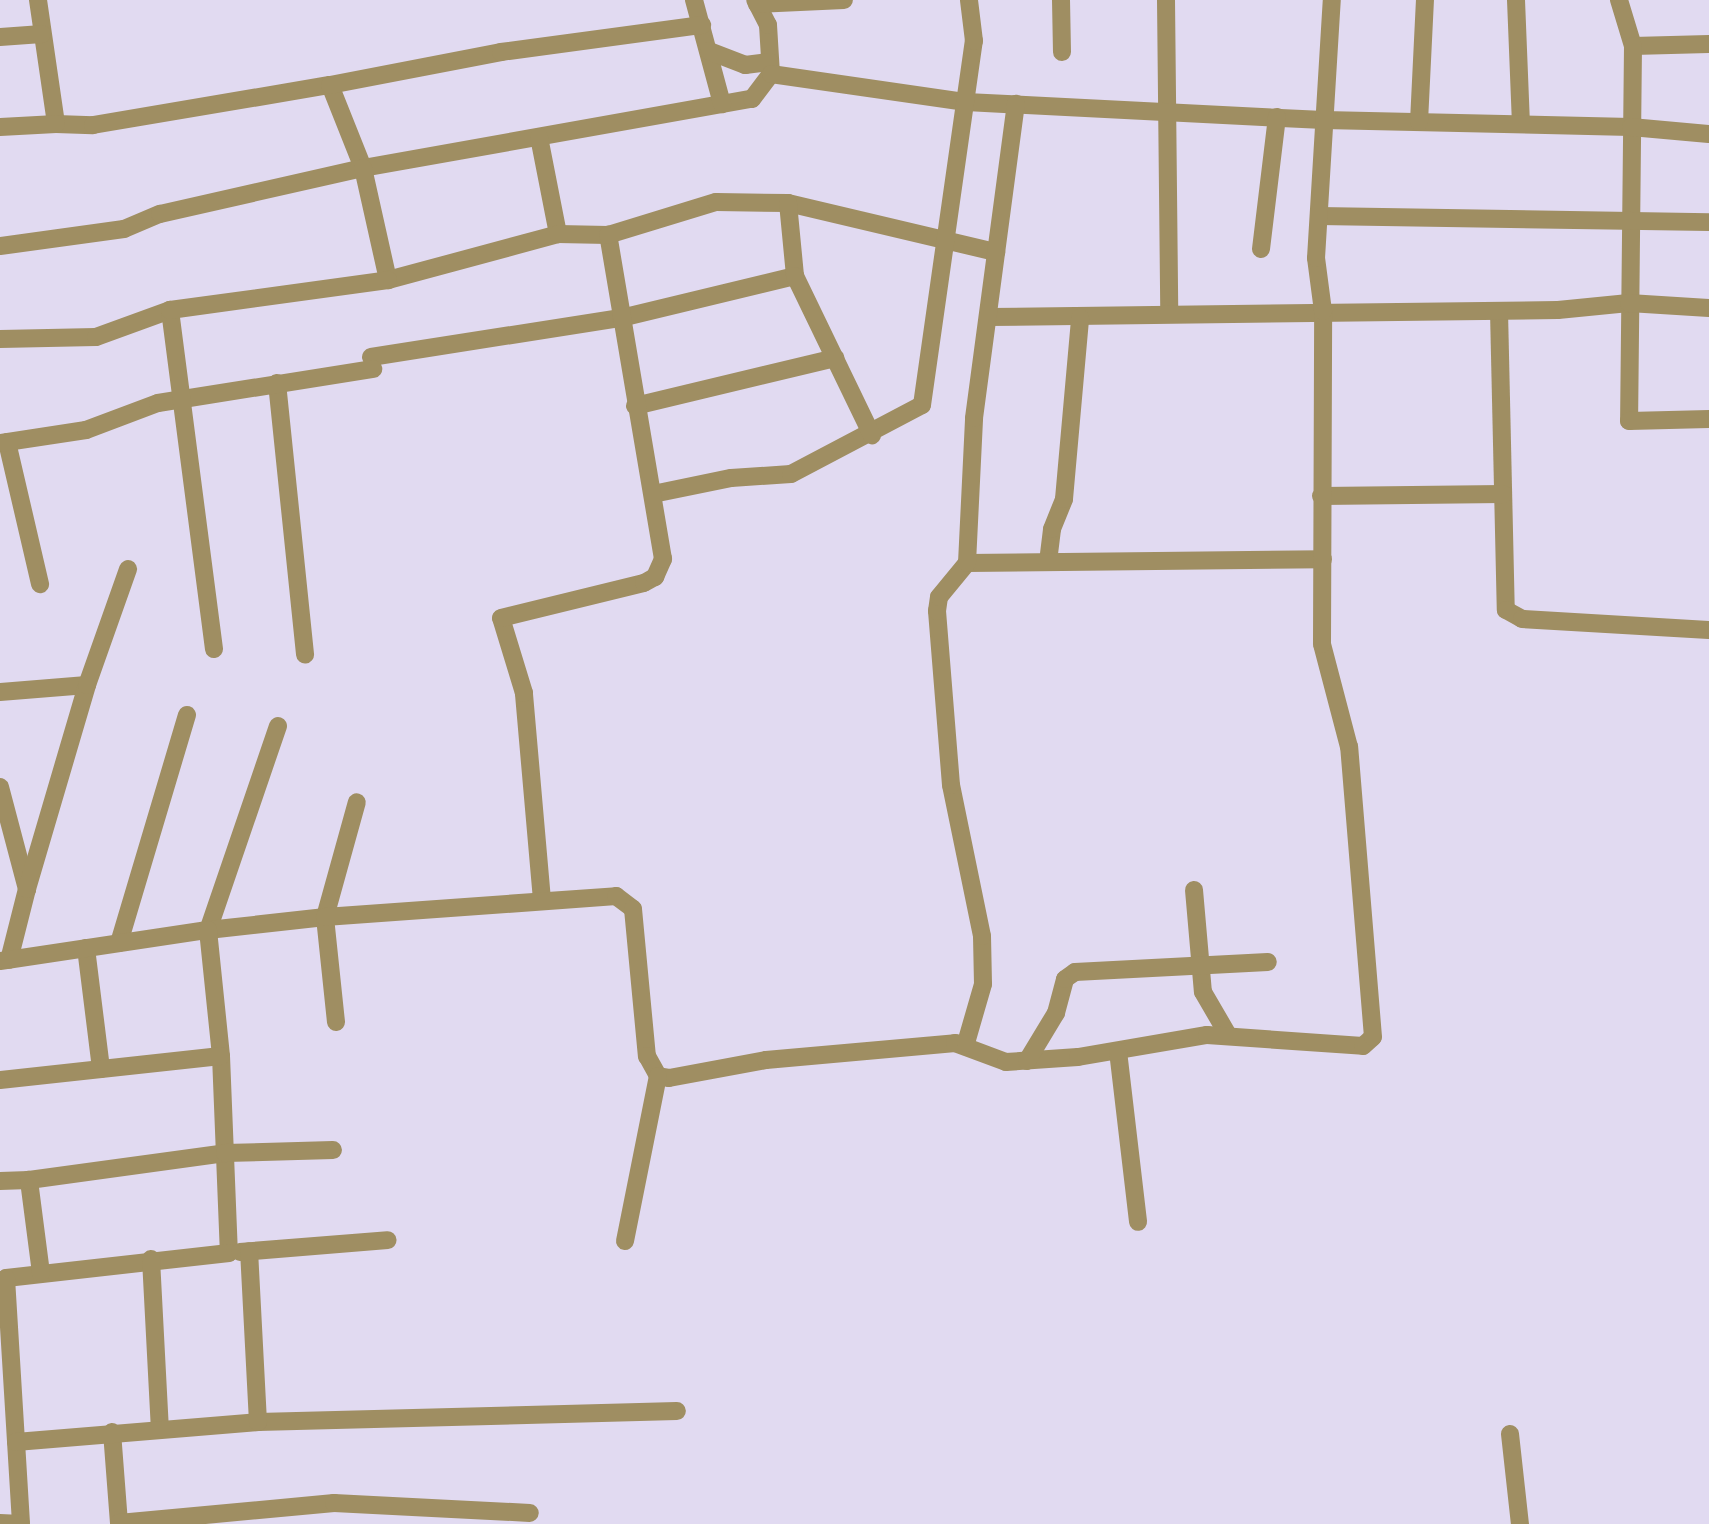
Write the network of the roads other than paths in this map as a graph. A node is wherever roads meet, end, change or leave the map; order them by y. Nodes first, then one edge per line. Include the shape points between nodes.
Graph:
1 (38, 0) edge
2 (694, 0) edge
3 (844, 0) edge
4 (969, 0) edge
5 (1061, 0) edge
6 (1166, 0) edge
7 (1332, 0) edge
8 (1425, 0) edge
9 (1516, 0) edge
10 (1619, 0) edge
11 (756, 2) edge
12 (702, 25) junction
13 (42, 34) junction
14 (0, 37) edge
15 (1709, 44) edge
16 (1633, 46) junction
17 (709, 51) junction
18 (1062, 52) dead end
19 (770, 68) junction
20 (330, 85) junction
21 (966, 102) junction
22 (722, 104) junction
23 (1016, 104) junction
24 (1167, 110) junction
25 (1277, 117) junction
26 (1324, 120) junction
27 (1419, 122) junction
28 (1521, 124) junction
29 (64, 126) junction
30 (0, 127) edge
31 (1631, 127) junction
32 (1709, 134) edge
33 (539, 137) junction
34 (363, 168) junction
35 (788, 203) junction
36 (1319, 216) junction
37 (1630, 221) junction
38 (1709, 222) edge
39 (558, 234) junction
40 (608, 235) junction
41 (947, 236) junction
42 (0, 246) edge
43 (1261, 249) dead end
44 (996, 252) junction
45 (795, 276) junction
46 (388, 280) junction
47 (1629, 303) junction
48 (1709, 307) edge
49 (1323, 311) junction
50 (1499, 311) junction
51 (155, 313) junction
52 (1169, 313) junction
53 (988, 317) junction
54 (621, 318) junction
55 (1080, 318) junction
56 (0, 339) edge
57 (835, 358) junction
58 (276, 383) junction
59 (171, 401) junction
60 (635, 406) junction
61 (1709, 419) edge
62 (872, 435) junction
63 (4, 443) edge
64 (653, 494) junction
65 (1503, 494) junction
66 (1321, 496) junction
67 (1323, 559) junction
68 (1048, 562) junction
69 (967, 563) junction
70 (128, 569) dead end
71 (40, 584) dead end
72 (1709, 630) edge
73 (214, 649) dead end
74 (305, 655) dead end
75 (87, 685) junction
76 (0, 692) edge
77 (187, 715) dead end
78 (278, 726) dead end
79 (0, 787) edge
80 (357, 802) dead end
81 (27, 889) junction
82 (1194, 890) dead end
83 (542, 900) junction
84 (325, 917) junction
85 (208, 930) junction
86 (118, 943) junction
87 (86, 948) junction
88 (5, 961) edge
89 (1268, 962) dead end
90 (1198, 964) junction
91 (336, 1022) dead end
92 (1228, 1035) junction
93 (966, 1044) junction
94 (1118, 1051) junction
95 (221, 1056) junction
96 (1027, 1060) junction
97 (101, 1069) junction
98 (658, 1076) junction
99 (0, 1080) edge
100 (333, 1150) dead end
101 (225, 1153) junction
102 (29, 1180) junction
103 (0, 1181) edge
104 (1138, 1222) dead end
105 (388, 1240) dead end
106 (625, 1241) dead end
107 (249, 1251) junction
108 (229, 1252) junction
109 (151, 1259) junction
110 (41, 1273) junction
111 (3, 1278) edge
112 (677, 1411) dead end
113 (7, 1418) edge
114 (258, 1422) junction
115 (160, 1429) junction
116 (112, 1432) junction
117 (1510, 1434) dead end
118 (16, 1442) junction
119 (530, 1513) dead end
120 (404, 1517) edge
121 (0, 1523) edge
122 (21, 1523) edge
123 (119, 1523) edge
124 (1520, 1524) edge

1 - 13 street
2 - 12 street
3 - 11 street
4 - 21 street via 974,41
5 - 18 street
6 - 24 street
7 - 26 street
8 - 27 street
9 - 28 street
10 - 16 street
11 - 19 street via 768,25
12 - 17 street
12 - 20 street via 501,52
13 - 14 street
13 - 29 street
15 - 16 street
16 - 31 street
17 - 19 street via 745,65
17 - 22 street
19 - 21 street
19 - 22 street via 752,99
20 - 29 street
20 - 34 street
21 - 23 street
21 - 41 street
22 - 33 street
23 - 24 street
23 - 44 street
24 - 25 street
24 - 52 street
25 - 26 street
25 - 43 street
26 - 27 street
26 - 36 street
27 - 28 street
28 - 31 street
29 - 30 street
31 - 32 street
31 - 37 street
33 - 34 street
33 - 39 street
34 - 42 street via 160,214 124,229
34 - 46 street
35 - 40 street via 716,202
35 - 41 street
35 - 45 street
36 - 37 street
36 - 49 street via 1316,258
37 - 38 street
37 - 47 street
39 - 40 street
39 - 46 street
40 - 54 street
41 - 44 street
41 - 62 street via 922,405
44 - 53 street
45 - 54 street
45 - 57 street
46 - 51 street
47 - 48 street
47 - 50 street
47 - 61 street via 1629,421
49 - 50 street
49 - 52 street
49 - 66 street
50 - 65 street
51 - 56 street via 96,337
51 - 59 street
52 - 55 street
53 - 55 street
53 - 69 street via 974,418
54 - 58 street
54 - 60 street
55 - 68 street via 1064,499 1052,529
57 - 60 street
57 - 62 street
58 - 59 street
58 - 74 street
59 - 63 street via 86,430
59 - 73 street
60 - 64 street
62 - 64 street via 791,474 731,478
63 - 71 street
64 - 83 street via 663,559 655,578 501,618 524,693
65 - 66 street
65 - 72 street via 1506,610 1512,617
66 - 67 street
67 - 68 street
67 - 92 street via 1322,644 1349,747 1373,1037 1363,1046
68 - 69 street
69 - 93 street via 939,597 937,611 951,785 982,936 983,984
70 - 75 street
75 - 76 street
75 - 81 street
77 - 86 street
78 - 85 street
79 - 81 street
80 - 84 street
81 - 88 street
82 - 90 street
83 - 84 street
83 - 98 street via 616,897 630,902 647,1056
84 - 85 street
84 - 91 street
85 - 86 street
85 - 95 street
86 - 87 street
87 - 88 street
87 - 97 street
89 - 90 street
90 - 92 street via 1203,992
90 - 96 street via 1070,975 1052,1020
92 - 94 street
93 - 96 street via 996,1060
93 - 98 street via 766,1060 680,1077
94 - 96 street
94 - 104 street
95 - 97 street
95 - 101 street
97 - 99 street
98 - 106 street
100 - 101 street
101 - 102 street
101 - 108 street
102 - 103 street
102 - 110 street
105 - 107 street
107 - 108 street
107 - 114 street
108 - 109 street
109 - 110 street
109 - 115 street
110 - 111 street
111 - 113 street
112 - 114 street
113 - 118 street
114 - 115 street
115 - 116 street
116 - 118 street
116 - 123 street
117 - 124 street
118 - 122 street
119 - 120 street
120 - 123 street via 334,1503
121 - 122 street

